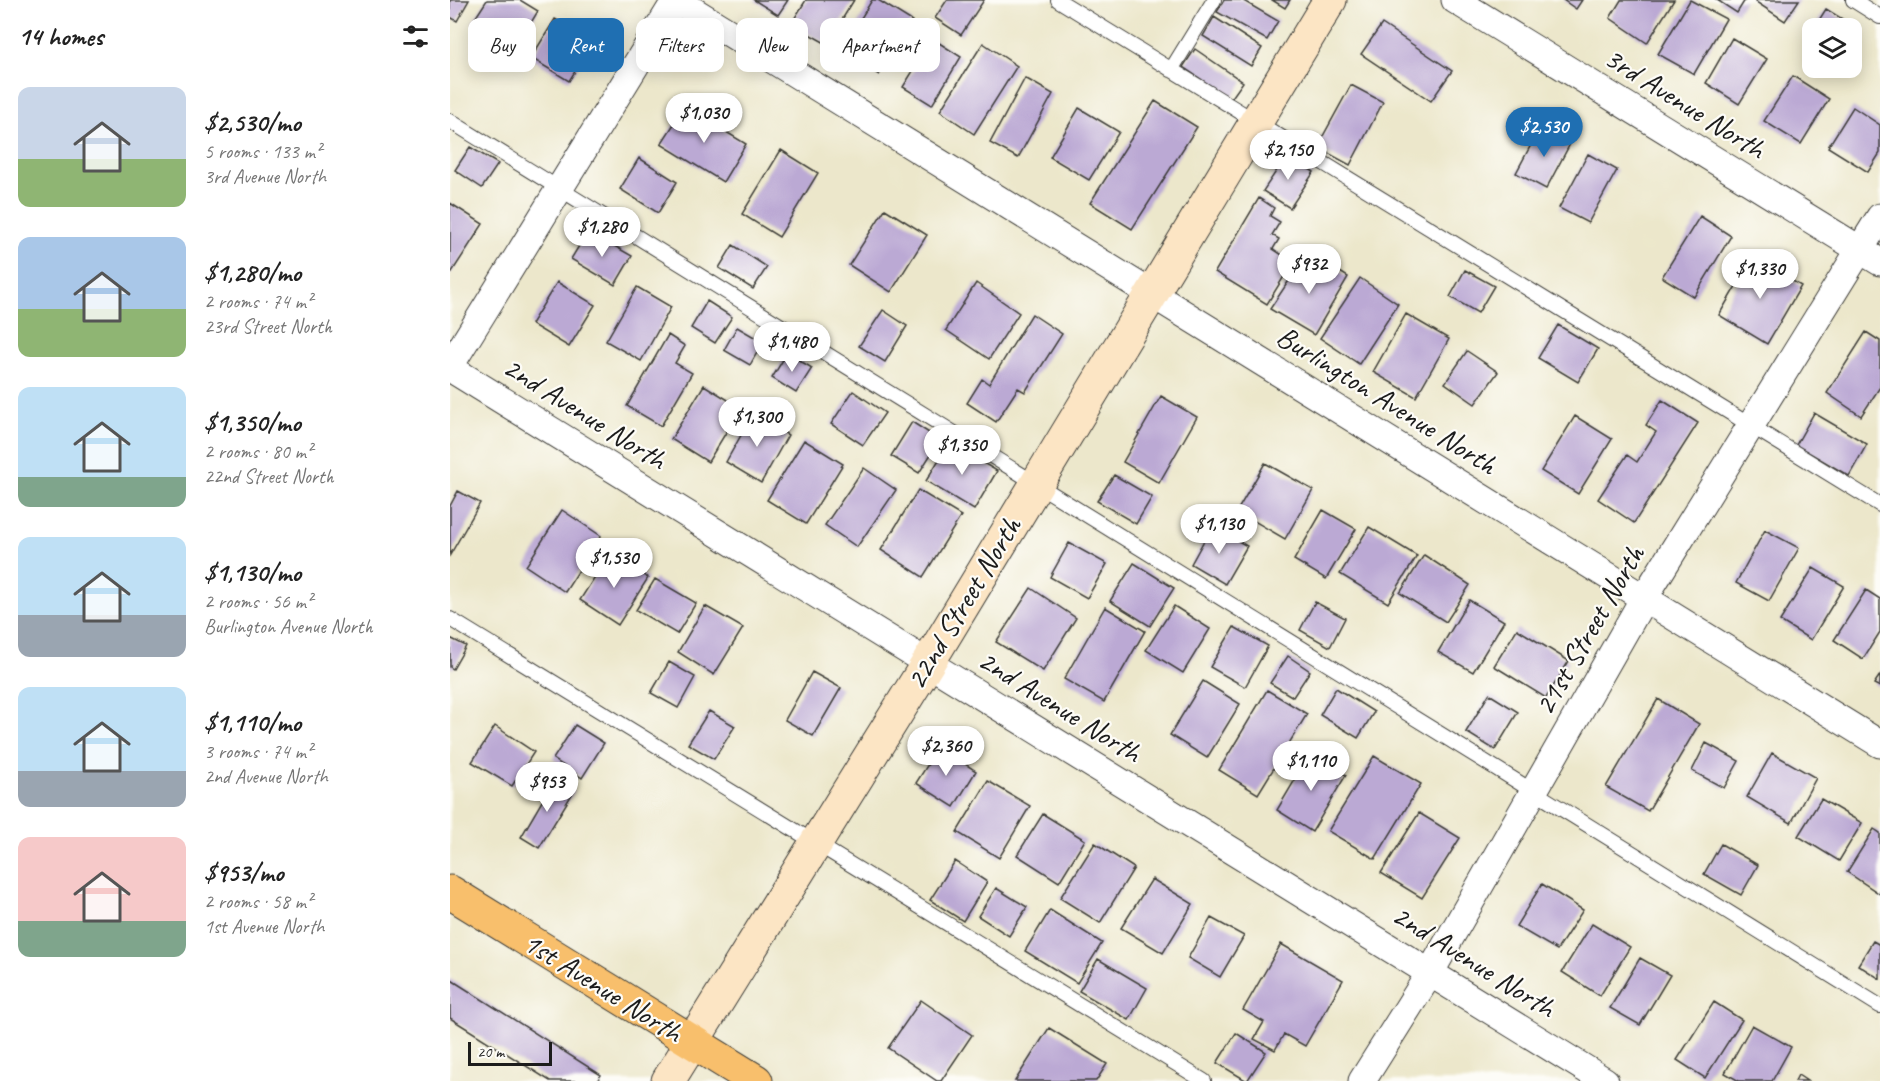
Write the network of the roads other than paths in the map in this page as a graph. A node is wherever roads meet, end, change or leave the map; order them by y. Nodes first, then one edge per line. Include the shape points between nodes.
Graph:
1 (676, 0) edge
2 (1058, 0) edge
3 (1214, 0) edge
4 (1330, 0) edge
5 (1455, 0) edge
6 (1853, 0) edge
7 (1880, 17) edge
8 (1171, 69) junction
9 (1256, 121) junction
10 (450, 122) edge
11 (559, 189) junction
12 (1880, 217) edge
13 (1870, 256) edge
14 (1151, 293) junction
15 (450, 367) edge
16 (1751, 426) junction
17 (1036, 483) junction
18 (1880, 505) edge
19 (1644, 598) junction
20 (450, 619) edge
21 (928, 663) junction
22 (1880, 744) edge
23 (1534, 792) junction
24 (816, 842) junction
25 (450, 892) edge
26 (1430, 973) junction
27 (1880, 1006) edge
28 (693, 1042) junction
29 (668, 1081) edge
30 (756, 1081) edge
31 (1204, 1081) edge
32 (1362, 1081) edge
33 (1605, 1081) edge

1 - 11 street
1 - 14 street, Burlington Avenue North
2 - 8 lane
3 - 8 lane
4 - 9 street, 22nd Street North
5 - 13 street, 3rd Avenue North
6 - 7 lane
8 - 9 lane
9 - 14 street, 22nd Street North
9 - 16 lane
10 - 11 lane
11 - 15 street
11 - 17 lane
12 - 13 street, 21st Street North
13 - 16 street, 21st Street North
14 - 17 street, 22nd Street North
14 - 19 street, Burlington Avenue North
15 - 21 street, 2nd Avenue North
16 - 18 lane
16 - 19 street, 21st Street North
17 - 21 street, 22nd Street North
17 - 23 lane
19 - 22 street, Burlington Avenue North
19 - 23 street, 21st Street North
20 - 24 lane
21 - 24 street, 22nd Street North
21 - 26 street, 2nd Avenue North
23 - 26 street, 21st Street North
23 - 27 lane
24 - 28 street, 22nd Street North
24 - 31 lane
25 - 28 main road, 1st Avenue North
26 - 32 street, 21st Street North
26 - 33 street, 2nd Avenue North
28 - 29 street, 22nd Street North
28 - 30 main road, 1st Avenue North

